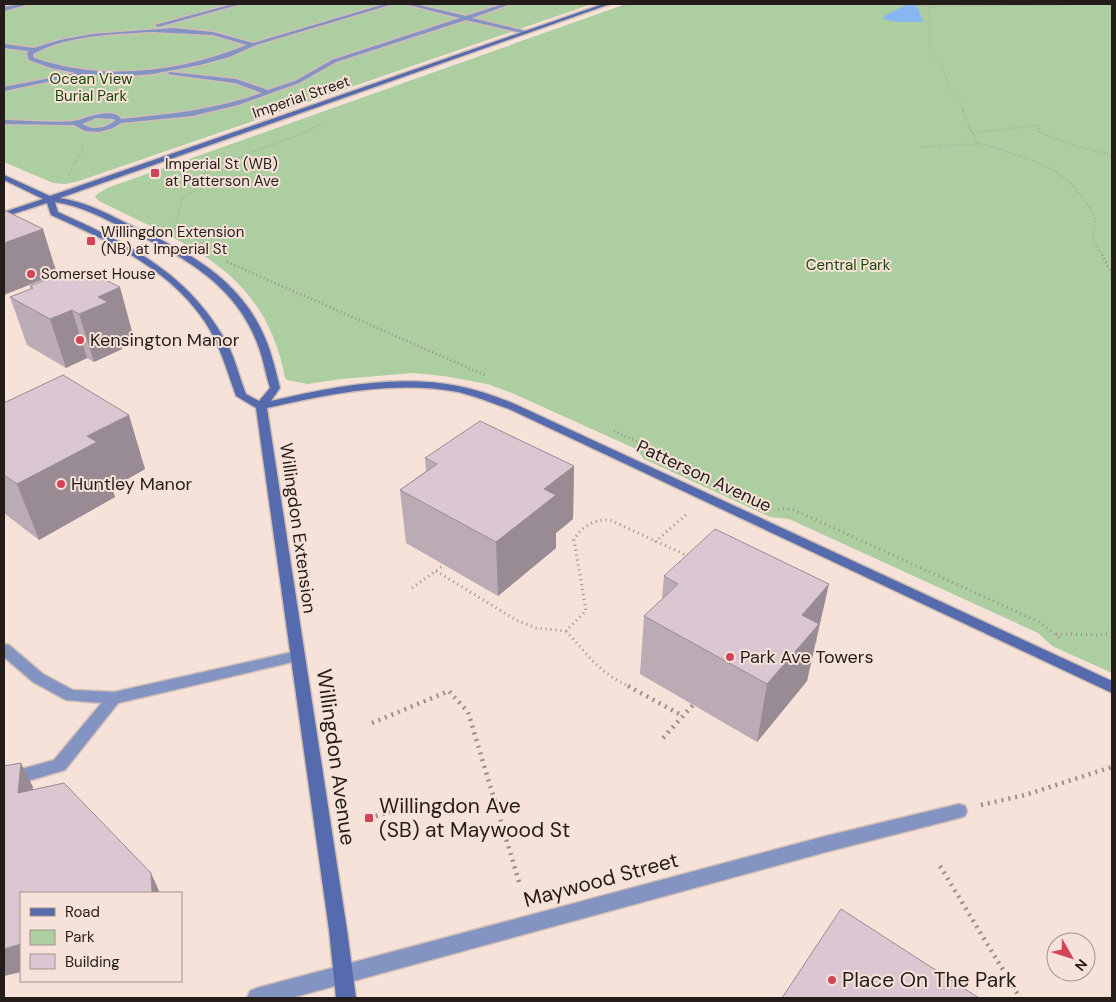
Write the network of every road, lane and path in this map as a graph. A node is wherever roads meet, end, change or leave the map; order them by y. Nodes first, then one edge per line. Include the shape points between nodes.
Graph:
1 (27, 4) edge
2 (238, 4) edge
3 (390, 4) edge
4 (408, 4) edge
5 (508, 4) edge
6 (607, 4) edge
7 (906, 4) edge
8 (1102, 4) edge
9 (1112, 4) edge
10 (929, 7) junction
11 (4, 9) edge
12 (466, 18) junction
13 (141, 29) junction
14 (526, 32) junction
15 (251, 44) junction
16 (4, 46) edge
17 (34, 50) junction
18 (143, 72) junction
19 (86, 73) junction
20 (4, 89) edge
21 (269, 93) junction
22 (119, 121) junction
23 (4, 122) edge
24 (78, 123) junction
25 (94, 129) junction
26 (973, 133) junction
27 (982, 144) junction
28 (920, 147) dead end
29 (1112, 155) edge
30 (69, 176) dead end
31 (4, 177) edge
32 (50, 199) junction
33 (4, 215) edge
34 (1112, 274) edge
35 (261, 406) junction
36 (688, 513) dead end
37 (655, 542) junction
38 (699, 561) edge
39 (444, 565) dead end
40 (436, 571) junction
41 (412, 588) dead end
42 (566, 631) junction
43 (1112, 633) edge
44 (1055, 634) dead end
45 (4, 649) edge
46 (297, 656) junction
47 (1112, 687) edge
48 (114, 698) junction
49 (693, 705) dead end
50 (683, 716) junction
51 (372, 724) dead end
52 (662, 738) dead end
53 (1112, 767) edge
54 (4, 781) edge
55 (959, 811) joint
56 (390, 812) dead end
57 (369, 818) dead end
58 (940, 866) dead end
59 (520, 885) dead end
60 (343, 976) junction
61 (257, 998) edge
62 (346, 998) edge
63 (1020, 998) edge

1 - 11 street
2 - 13 street
3 - 15 street
4 - 12 street
5 - 12 street
6 - 14 main road, Imperial Street
7 - 10 path
8 - 9 path
8 - 10 path
10 - 26 path via 930,52 942,64 950,91 960,102
12 - 14 street
12 - 21 street via 334,61
13 - 15 street via 166,28 235,38
13 - 17 street via 79,38
14 - 32 main road, Imperial Street
15 - 18 street via 203,62
16 - 17 street
17 - 19 street via 30,53 32,59 47,66
18 - 19 street
18 - 21 street via 236,81
19 - 20 street
21 - 22 street via 192,114
22 - 24 street via 113,116 101,115
22 - 25 street via 113,126
23 - 24 street
24 - 25 street via 82,128
25 - 30 path
26 - 27 path via 976,142
26 - 29 path via 1038,125 1039,132 1056,140
27 - 28 path
27 - 34 path via 1039,162 1076,187 1096,220 1093,237
31 - 32 main road
32 - 33 main road, Imperial Street
32 - 35 main road via 54,213 127,248 163,270 181,287 200,307 214,329 240,396
32 - 35 main road via 77,203 164,244 194,260 222,282 252,321 265,350 275,388
35 - 46 main road, Willingdon Extension
35 - 47 main road, Patterson Avenue via 377,385 426,385 484,396
36 - 37 path
37 - 38 path
37 - 42 path via 605,519 588,524 578,533 574,550 587,605 585,613
39 - 40 path
40 - 41 path
40 - 42 path via 516,620 536,628
42 - 50 path via 614,680 637,689
43 - 44 path
45 - 48 street, Willingdon Avenue via 38,678 72,696
46 - 48 street, Willingdon Avenue
46 - 60 main road, Willingdon Avenue
48 - 54 street via 59,765
49 - 50 path
50 - 52 path
51 - 59 path via 449,691 468,712
53 - 55 path
55 - 60 street, Maywood Street via 557,916
56 - 57 path
58 - 63 path
60 - 61 street, Maywood Street
60 - 62 main road, Willingdon Avenue

